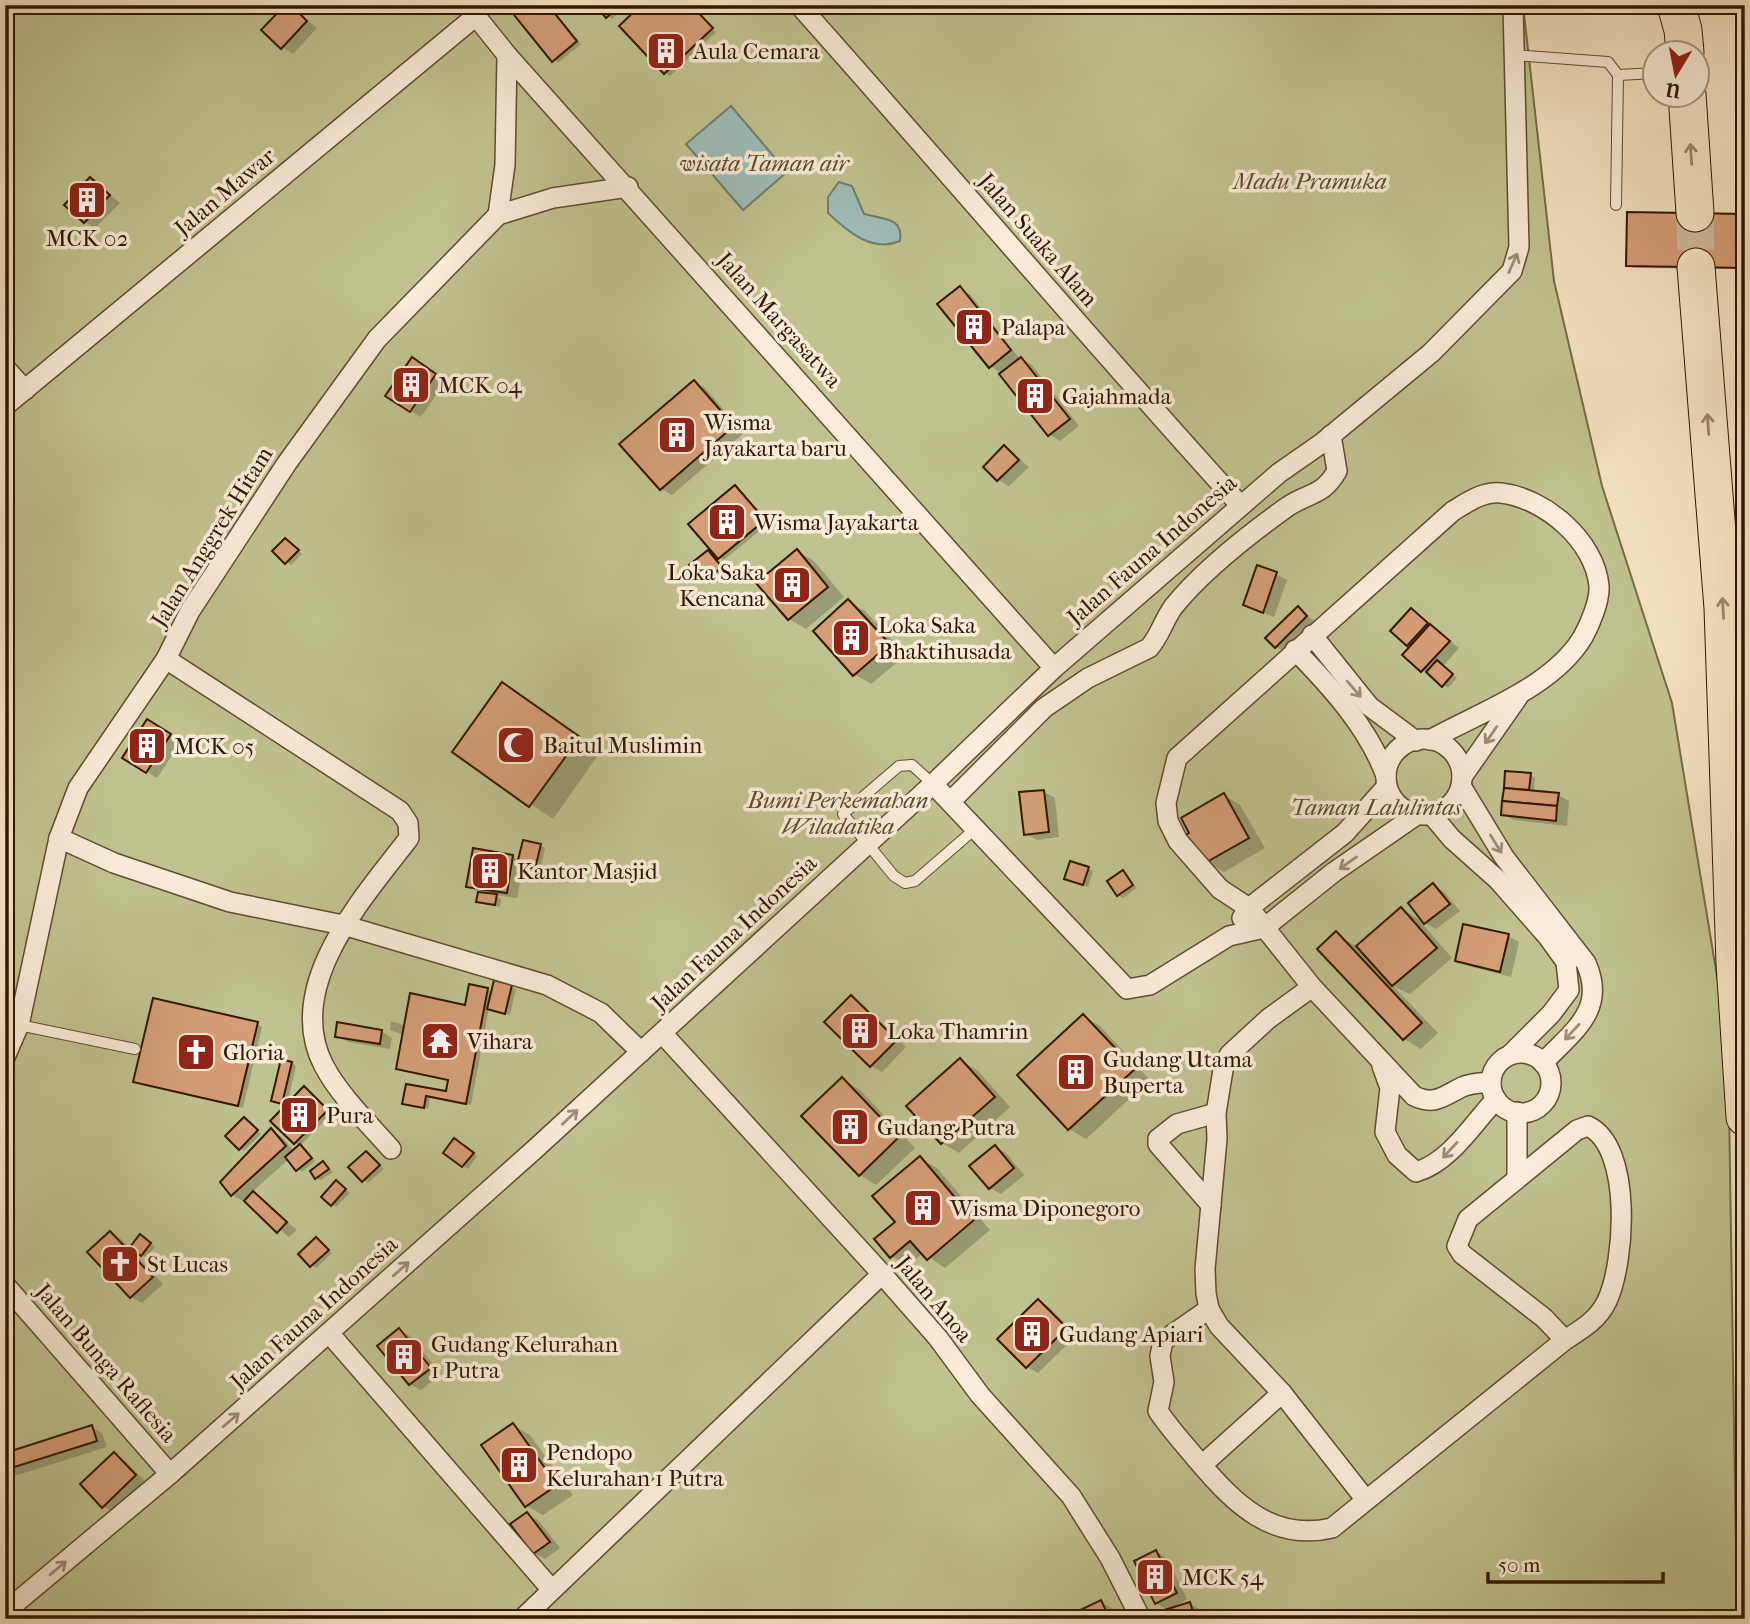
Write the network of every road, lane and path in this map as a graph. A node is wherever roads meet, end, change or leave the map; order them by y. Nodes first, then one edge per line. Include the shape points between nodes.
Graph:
1 (799, 5) edge
2 (1513, 5) edge
3 (1676, 5) edge
4 (471, 11) edge
5 (1684, 38) edge
6 (507, 55) junction
7 (1513, 55) junction
8 (1642, 74) edge
9 (1618, 75) junction
10 (1688, 108) edge
11 (628, 187) junction
12 (1616, 205) dead end
13 (1695, 213) tunnel mouth
14 (498, 215) junction
15 (1696, 267) tunnel mouth
16 (5, 369) edge
17 (24, 390) junction
18 (5, 406) edge
19 (1331, 435) junction
20 (1240, 505) junction
21 (1312, 635) junction
22 (1295, 650) junction
23 (166, 659) junction
24 (1054, 668) junction
25 (1520, 693) junction
26 (1423, 740) junction
27 (1387, 781) junction
28 (1461, 781) junction
29 (933, 784) junction
30 (951, 801) junction
31 (1425, 814) junction
32 (975, 829) junction
33 (59, 838) junction
34 (869, 843) junction
35 (1249, 908) junction
36 (343, 925) junction
37 (1264, 929) junction
38 (1229, 936) junction
39 (1312, 987) junction
40 (19, 1025) junction
41 (662, 1032) junction
42 (135, 1049) dead end
43 (641, 1052) junction
44 (1510, 1055) junction
45 (5, 1057) edge
46 (1380, 1060) junction
47 (1543, 1063) junction
48 (1494, 1090) junction
49 (1517, 1112) junction
50 (1216, 1113) junction
51 (1745, 1117) edge
52 (391, 1149) dead end
53 (1517, 1178) junction
54 (1211, 1205) junction
55 (881, 1274) junction
56 (5, 1285) edge
57 (1209, 1309) junction
58 (329, 1333) junction
59 (1565, 1340) junction
60 (1282, 1393) junction
61 (1202, 1465) junction
62 (170, 1474) junction
63 (1366, 1500) junction
64 (552, 1590) junction
65 (6, 1611) edge
66 (12, 1619) edge
67 (522, 1619) edge
68 (1141, 1619) edge

1 - 20 street, Jalan Suaka Alam
2 - 7 street, Jalan Fauna Indonesia
3 - 5 highway
4 - 6 street, Jalan Margasatwa
4 - 17 street, Jalan Mawar
6 - 11 street, Jalan Margasatwa
6 - 14 street via 505,165
7 - 9 lane via 1608,62
19 -> 7 street, Jalan Fauna Indonesia via 1431,353 1512,271 1519,247
8 - 9 lane
9 - 12 lane
13 -> 10 highway
11 - 14 street, Jalan Anggrek Hitam via 553,198
11 - 24 street, Jalan Margasatwa
14 - 23 street, Jalan Anggrek Hitam via 377,339 287,463 190,611
51 -> 15 highway via 1723,608
16 - 17 street
17 - 18 street, Jalan Mawar
19 - 20 street, Jalan Fauna Indonesia
19 - 30 street via 1337,471 1326,489 1298,500 1257,530 1171,609 1149,648 1088,678 1044,708
20 - 24 street, Jalan Fauna Indonesia
21 - 22 street
21 - 25 street via 1452,511 1479,496 1500,492 1526,499 1549,511 1577,539 1592,562 1599,588 1583,637
21 -> 26 street via 1369,706
22 - 27 street via 1356,719 1379,757
22 - 35 street via 1177,758 1169,781 1168,821 1178,841 1220,889
23 - 33 street, Jalan Anggrek Hitam via 78,788
23 - 36 street via 400,811 408,823 409,838
24 - 29 street, Jalan Fauna Indonesia
25 - 26 street
25 -> 28 street
26 - 27 street via 1406,744 1392,757
26 - 28 street via 1453,753
27 - 31 street via 1398,805
27 - 35 street via 1345,833
28 - 31 street via 1450,804
28 -> 47 street via 1504,857 1586,962 1594,980 1590,1010
29 - 30 street
29 - 34 street, Jalan Fauna Indonesia
29 - 34 lane via 912,765 899,766 843,814
30 - 32 street
31 -> 37 street via 1334,872
31 - 44 street via 1498,880 1566,962 1569,990
32 - 34 lane via 915,881 905,883
32 - 38 street via 1127,989 1150,985
33 - 36 street via 114,863 230,902
33 - 40 street, Jalan Anggrek Hitam
34 - 41 street, Jalan Fauna Indonesia
35 - 37 street
35 - 38 street
36 - 43 street via 547,985 601,1013
36 - 52 street via 317,985 314,1040 324,1067
37 - 38 street
37 - 39 street
39 - 46 street
39 - 50 street via 1230,1054 1221,1074
40 - 42 lane
40 - 45 street, Jalan Anggrek Hitam
41 - 43 street, Jalan Fauna Indonesia
41 - 55 street, Jalan Anoa
58 -> 43 street, Jalan Fauna Indonesia
44 - 47 street via 1528,1054
44 - 48 street via 1497,1065
46 - 48 street via 1423,1101 1446,1098 1465,1086
48 -> 46 street via 1443,1158 1416,1172 1396,1155 1385,1132 1390,1088
47 - 49 street via 1551,1082 1549,1092 1537,1108
48 - 49 street
49 - 53 street
50 - 54 street
50 - 54 street via 1177,1124 1158,1139
53 - 59 street via 1468,1219 1457,1246
53 - 59 street via 1588,1126 1598,1130 1617,1167 1622,1196 1609,1298 1595,1320
54 - 57 street via 1205,1269
55 - 64 street
55 - 68 street, Jalan Anoa via 1071,1496
56 - 62 street, Jalan Bunga Raflesia
57 - 60 street via 1244,1355
57 - 61 street via 1163,1341 1164,1382 1157,1407
62 -> 58 street, Jalan Fauna Indonesia
58 - 64 street
59 - 63 street
60 - 61 street
60 - 63 street
61 - 63 street via 1229,1497 1251,1514 1301,1530 1332,1528
65 -> 62 street, Jalan Fauna Indonesia
64 - 67 street
65 - 66 street

